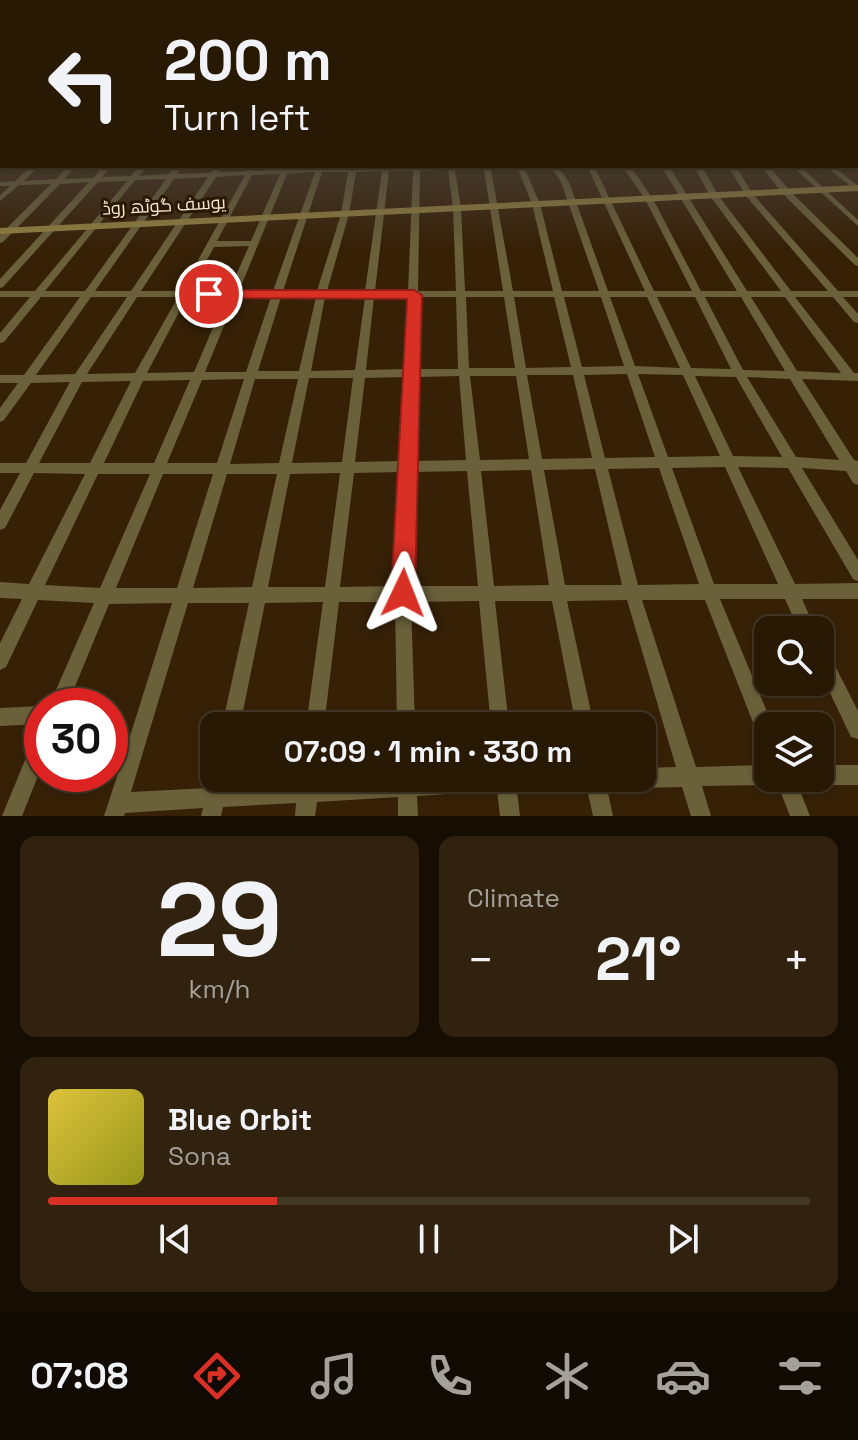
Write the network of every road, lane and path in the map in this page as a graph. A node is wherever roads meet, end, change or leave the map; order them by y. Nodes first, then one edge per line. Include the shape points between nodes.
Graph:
1 (30, 171) edge
2 (68, 171) edge
3 (104, 171) edge
4 (139, 171) edge
5 (176, 171) edge
6 (209, 171) edge
7 (215, 171) edge
8 (251, 171) edge
9 (285, 171) edge
10 (319, 171) edge
11 (352, 171) edge
12 (386, 171) edge
13 (417, 171) edge
14 (452, 171) edge
15 (488, 171) edge
16 (522, 171) edge
17 (557, 171) edge
18 (595, 171) edge
19 (630, 171) edge
20 (668, 171) edge
21 (701, 171) edge
22 (735, 171) edge
23 (769, 171) edge
24 (801, 171) edge
25 (835, 171) edge
26 (172, 177) junction
27 (133, 178) junction
28 (96, 180) junction
29 (57, 182) junction
30 (0, 184) edge
31 (16, 184) junction
32 (857, 189) edge
33 (820, 190) junction
34 (786, 192) junction
35 (749, 194) junction
36 (714, 196) junction
37 (683, 197) junction
38 (0, 199) edge
39 (649, 199) junction
40 (609, 201) junction
41 (571, 203) junction
42 (536, 204) junction
43 (495, 206) junction
44 (457, 208) junction
45 (418, 210) junction
46 (381, 212) junction
47 (345, 214) junction
48 (305, 216) junction
49 (266, 218) junction
50 (226, 220) junction
51 (185, 222) junction
52 (140, 224) junction
53 (858, 224) edge
54 (97, 226) junction
55 (55, 228) junction
56 (5, 231) edge
57 (0, 240) edge
58 (255, 243) junction
59 (211, 244) junction
60 (858, 263) edge
61 (0, 285) edge
62 (0, 294) edge
63 (39, 294) junction
64 (87, 294) junction
65 (135, 294) junction
66 (185, 294) junction
67 (234, 294) junction
68 (274, 294) junction
69 (321, 294) junction
70 (368, 294) junction
71 (654, 294) junction
72 (699, 294) junction
73 (747, 294) junction
74 (789, 294) junction
75 (836, 294) junction
76 (858, 294) edge
77 (414, 295) junction
78 (461, 295) junction
79 (510, 295) junction
80 (559, 295) junction
81 (604, 295) junction
82 (858, 320) edge
83 (0, 340) edge
84 (631, 370) junction
85 (578, 371) junction
86 (464, 372) junction
87 (523, 372) junction
88 (689, 372) junction
89 (412, 373) junction
90 (739, 373) junction
91 (358, 374) junction
92 (250, 375) junction
93 (305, 375) junction
94 (797, 375) junction
95 (196, 376) junction
96 (854, 376) edge
97 (139, 377) junction
98 (25, 378) junction
99 (78, 378) junction
100 (0, 379) edge
101 (0, 417) edge
102 (730, 462) junction
103 (664, 463) junction
104 (792, 463) junction
105 (600, 464) junction
106 (538, 465) junction
107 (475, 466) junction
108 (853, 466) edge
109 (408, 467) junction
110 (0, 468) edge
111 (30, 468) junction
112 (346, 468) junction
113 (94, 469) junction
114 (160, 469) junction
115 (222, 469) junction
116 (286, 469) junction
117 (858, 479) edge
118 (0, 524) edge
119 (858, 574) edge
120 (0, 590) edge
121 (709, 591) junction
122 (788, 591) junction
123 (858, 591) edge
124 (34, 592) junction
125 (632, 592) junction
126 (403, 593) junction
127 (485, 593) junction
128 (558, 593) junction
129 (329, 594) junction
130 (260, 595) junction
131 (105, 596) junction
132 (185, 596) junction
133 (801, 616) edge
134 (0, 661) edge
135 (834, 682) edge
136 (66, 688) edge
137 (234, 712) edge
138 (316, 712) edge
139 (406, 712) edge
140 (498, 712) edge
141 (582, 712) edge
142 (758, 712) edge
143 (24, 716) edge
144 (0, 717) edge
145 (858, 730) edge
146 (128, 746) edge
147 (137, 746) junction
148 (754, 775) edge
149 (834, 775) edge
150 (858, 775) edge
151 (689, 776) junction
152 (656, 777) edge
153 (24, 787) edge
154 (254, 792) edge
155 (307, 792) edge
156 (407, 792) edge
157 (507, 792) edge
158 (599, 792) edge
159 (791, 792) edge
160 (216, 797) edge
161 (116, 810) edge
162 (12, 816) edge
163 (305, 816) edge
164 (408, 816) edge
165 (510, 816) edge
166 (603, 816) edge
167 (701, 816) edge
168 (800, 816) edge

1 - 31 street
2 - 29 street
3 - 28 street
4 - 27 street
5 - 26 street
6 - 26 street
7 - 51 street
8 - 50 street
9 - 49 street
10 - 48 street
11 - 47 street
12 - 46 street
13 - 45 street
14 - 44 street
15 - 43 street
16 - 42 street
17 - 41 street
18 - 40 street
19 - 39 street
20 - 37 street
21 - 36 street
22 - 35 street
23 - 34 street
24 - 33 street
25 - 32 street
26 - 27 street
26 - 52 street
27 - 28 street
27 - 54 street
28 - 29 street
28 - 55 street
29 - 31 street
29 - 56 street
30 - 31 street
31 - 38 street
32 - 33 street, یوسف گوٹھ روڈ
33 - 34 street, یوسف گوٹھ روڈ
33 - 53 street
34 - 35 street, یوسف گوٹھ روڈ
34 - 60 street
35 - 36 street, یوسف گوٹھ روڈ
35 - 75 street
36 - 37 street, یوسف گوٹھ روڈ
36 - 74 street
37 - 39 street, یوسف گوٹھ روڈ
37 - 73 street
39 - 40 street, یوسف گوٹھ روڈ
39 - 72 street
40 - 41 street, یوسف گوٹھ روڈ
40 - 71 street
41 - 42 street, یوسف گوٹھ روڈ
41 - 81 street
42 - 43 street, یوسف گوٹھ روڈ
42 - 80 street
43 - 44 street, یوسف گوٹھ روڈ
43 - 79 street
44 - 45 street, یوسف گوٹھ روڈ
44 - 78 street
45 - 46 street, یوسف گوٹھ روڈ
45 - 77 street
46 - 47 street, یوسف گوٹھ روڈ
46 - 70 street
47 - 48 street, یوسف گوٹھ روڈ
47 - 69 street
48 - 49 street, یوسف گوٹھ روڈ
48 - 68 street
49 - 50 street, یوسف گوٹھ روڈ
49 - 58 street
50 - 51 street, یوسف گوٹھ روڈ
50 - 59 street
51 - 52 street, یوسف گوٹھ روڈ
51 - 65 street
52 - 54 street, یوسف گوٹھ روڈ
52 - 64 street
54 - 55 street, یوسف گوٹھ روڈ
54 - 63 street
55 - 56 street, یوسف گوٹھ روڈ
55 - 61 street
56 - 57 street
58 - 59 street
58 - 67 street
59 - 66 street
62 - 63 street
63 - 64 street
63 - 83 street
64 - 65 street
64 - 98 street
65 - 66 street
65 - 99 street
66 - 67 street
66 - 97 street
67 - 68 street
67 - 95 street
68 - 69 street
68 - 92 street
69 - 70 street
69 - 93 street
70 - 77 street
70 - 91 street
71 - 72 street
71 - 81 street
71 - 88 street
72 - 73 street
72 - 90 street
73 - 74 street
73 - 94 street
74 - 75 street
74 - 96 street
75 - 76 street
75 - 82 street
77 - 78 street
77 - 89 street
78 - 79 street
78 - 86 street
79 - 80 street
79 - 87 street
80 - 81 street
80 - 85 street
81 - 84 street
84 - 85 street
84 - 88 street
84 - 103 street
85 - 87 street
85 - 105 street
86 - 87 street
86 - 89 street
86 - 107 street
87 - 106 street
88 - 90 street
88 - 102 street
89 - 91 street
89 - 109 street
90 - 94 street
90 - 104 street
91 - 93 street
91 - 112 street
92 - 93 street
92 - 95 street
92 - 115 street
93 - 116 street
94 - 96 street
94 - 108 street
95 - 97 street
95 - 114 street
97 - 99 street
97 - 113 street
98 - 99 street
98 - 100 street
98 - 101 street
99 - 111 street
102 - 103 street
102 - 104 street
102 - 122 street
103 - 105 street
103 - 121 street
104 - 108 street
104 - 119 street
105 - 106 street
105 - 125 street
106 - 107 street
106 - 128 street
107 - 109 street
107 - 127 street
108 - 117 street
109 - 112 street
109 - 126 street
110 - 111 street
111 - 113 street
111 - 118 street
112 - 116 street
112 - 129 street
113 - 114 street
113 - 124 street
114 - 115 street
114 - 131 street
115 - 116 street
115 - 132 street
116 - 130 street
120 - 124 street
121 - 122 street
121 - 125 street
121 - 142 street
122 - 123 street
122 - 133 street
124 - 131 street
124 - 134 street
125 - 128 street
125 - 151 street
126 - 127 street
126 - 129 street
126 - 139 street
127 - 128 street
127 - 140 street
128 - 141 street
129 - 130 street
129 - 138 street
130 - 132 street
130 - 137 street
131 - 132 street
131 - 136 street
132 - 147 street
135 - 145 street
143 - 144 street
146 - 147 street
147 - 161 street
148 - 151 street
149 - 150 street
151 - 152 street
151 - 167 street
153 - 162 street
154 - 160 street
155 - 163 street
156 - 164 street
157 - 165 street
158 - 166 street
159 - 168 street
160 - 161 street

